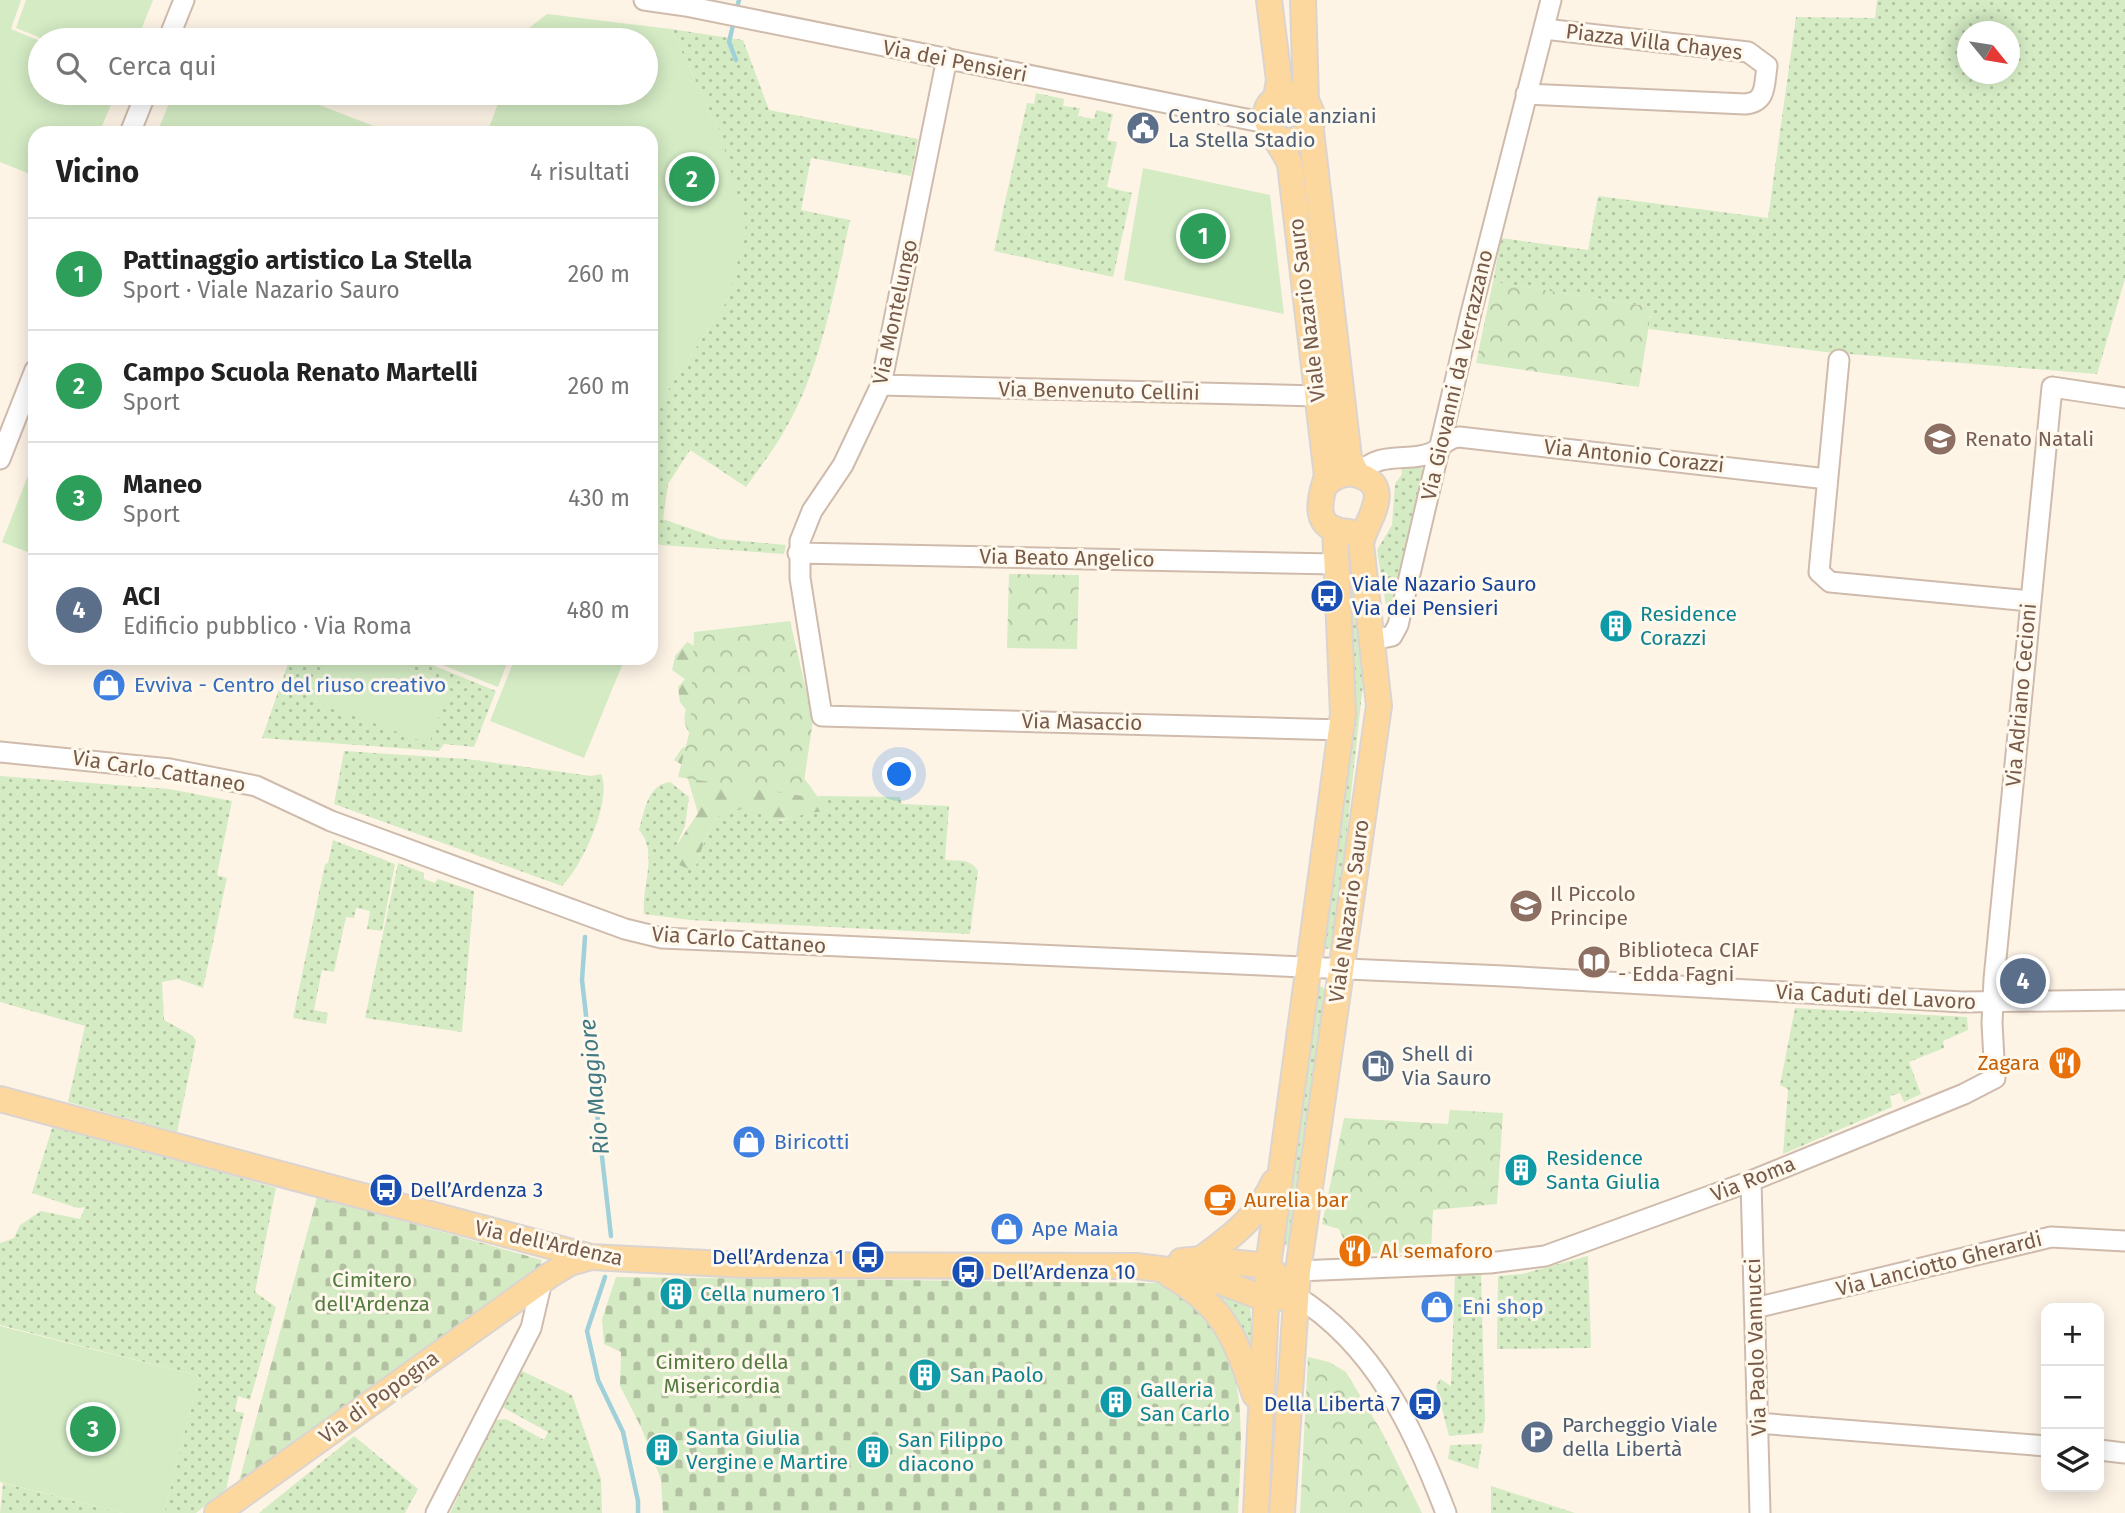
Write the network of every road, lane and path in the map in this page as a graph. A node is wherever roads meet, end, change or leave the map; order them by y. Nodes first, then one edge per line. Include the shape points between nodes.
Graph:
1 (184, 0) edge
2 (644, 0) edge
3 (1269, 0) edge
4 (1303, 0) edge
5 (1551, 0) edge
6 (688, 3) edge
7 (173, 28) edge
8 (1544, 29) junction
9 (947, 58) junction
10 (1526, 94) junction
11 (1276, 98) junction
12 (1306, 100) junction
13 (141, 105) edge
14 (133, 126) edge
15 (1271, 130) junction
16 (1311, 131) junction
17 (1839, 360) dead end
18 (881, 385) junction
19 (28, 388) edge
20 (1317, 396) junction
21 (2125, 398) edge
22 (1441, 442) junction
23 (1407, 455) junction
24 (0, 459) edge
25 (1357, 475) junction
26 (1827, 479) junction
27 (1324, 486) junction
28 (1377, 496) junction
29 (1366, 526) junction
30 (1335, 529) junction
31 (798, 553) junction
32 (1335, 564) junction
33 (2030, 601) junction
34 (1373, 640) junction
35 (822, 716) joint
36 (1342, 730) junction
37 (0, 752) edge
38 (1307, 969) junction
39 (1340, 970) junction
40 (2125, 1000) edge
41 (1993, 1004) junction
42 (0, 1100) edge
43 (1280, 1168) junction
44 (1751, 1181) junction
45 (2125, 1241) edge
46 (591, 1257) junction
47 (1201, 1259) junction
48 (1157, 1268) junction
49 (542, 1281) junction
50 (1282, 1283) junction
51 (1755, 1308) junction
52 (1260, 1407) junction
53 (1758, 1423) junction
54 (2041, 1446) edge
55 (2104, 1451) edge
56 (2125, 1453) edge
57 (217, 1513) edge
58 (436, 1513) edge
59 (1256, 1513) edge
60 (1282, 1513) edge
61 (1446, 1513) edge
62 (1760, 1513) edge

1 - 7 street
2 - 6 street, Via dei Pensieri
3 - 11 main road via 1279,80
4 - 12 main road
5 - 8 street
6 - 9 street, Via dei Pensieri
8 - 10 street, Piazza Villa Chayes
8 - 10 street, Piazza Villa Chayes via 1748,52 1767,66 1763,96 1745,104
9 - 15 street, Via dei Pensieri
9 - 18 street, Via Montelungo
10 - 22 street, Via Giovanni da Verrazzano
11 - 12 main road via 1292,94
11 - 15 main road via 1269,106
12 - 16 main road via 1314,113
13 - 14 street
15 - 16 main road via 1295,142
15 - 20 main road, Viale Nazario Sauro via 1290,164
16 - 25 main road, Viale Nazario Sauro via 1349,454
17 - 26 street
18 - 20 street, Via Benvenuto Cellini
18 - 31 street, Via Montelungo via 843,465 808,518
19 - 24 street
20 - 27 main road, Viale Nazario Sauro via 1327,476
21 - 33 street, Via Adriano Cecioni via 2052,387
22 - 23 street, Via Antonio Corazzi via 1431,453
22 - 26 street, Via Antonio Corazzi via 1459,437
22 - 34 street, Via Giovanni da Verrazzano via 1397,628 1388,638
23 - 25 street, Via Antonio Corazzi via 1364,467
23 - 28 street via 1384,472
25 - 27 main road via 1339,475
25 - 28 main road, Viale Nazario Sauro
26 - 33 street via 1819,572 1830,582
27 - 30 main road, Viale Nazario Sauro via 1321,515
28 - 29 main road, Viale Nazario Sauro via 1376,512
29 - 30 main road via 1351,532
29 - 34 main road, Viale Nazario Sauro via 1362,544
30 - 32 main road, Viale Nazario Sauro
31 - 32 street, Via Beato Angelico
31 - 35 street, Via Montelungo
32 - 36 main road, Viale Nazario Sauro via 1344,677
33 - 41 street, Via Adriano Cecioni
34 - 39 main road, Viale Nazario Sauro via 1378,718
35 - 36 street, Via Masaccio
36 - 38 main road, Viale Nazario Sauro
37 - 38 street, Via Carlo Cattaneo via 170,769 256,786 331,821 654,937
38 - 39 street, Via Carlo Cattaneo
38 - 43 main road, Viale Nazario Sauro
39 - 41 street, Via Caduti del Lavoro
39 - 50 main road, Viale Nazario Sauro
40 - 41 street
41 - 44 street, Via Roma via 1995,1078
42 - 46 main road, Via dell'Ardenza
43 - 47 main road, Viale Nazario Sauro via 1249,1220
43 - 50 main road, Viale Nazario Sauro
44 - 50 street, Via Roma via 1545,1256
44 - 51 street, Via Paolo Vannucci
45 - 51 street, Via Lanciotto Gherardi via 2051,1237
46 - 48 main road, Via dell'Ardenza via 745,1265
46 - 49 main road, Via di Popogna via 570,1263
47 - 48 main road, Via dell'Ardenza
47 - 50 main road, Via dell'Ardenza
48 - 50 main road, Via dell'Ardenza
48 - 52 main road via 1199,1293 1218,1313 1238,1343
49 - 57 main road, Via di Popogna
49 - 58 street via 531,1328
50 - 52 main road
50 - 60 main road
50 - 61 street via 1324,1314 1366,1356 1409,1427
51 - 53 street, Via Paolo Vannucci
52 - 59 main road
53 - 54 street
53 - 62 street, Via Paolo Vannucci
55 - 56 street

